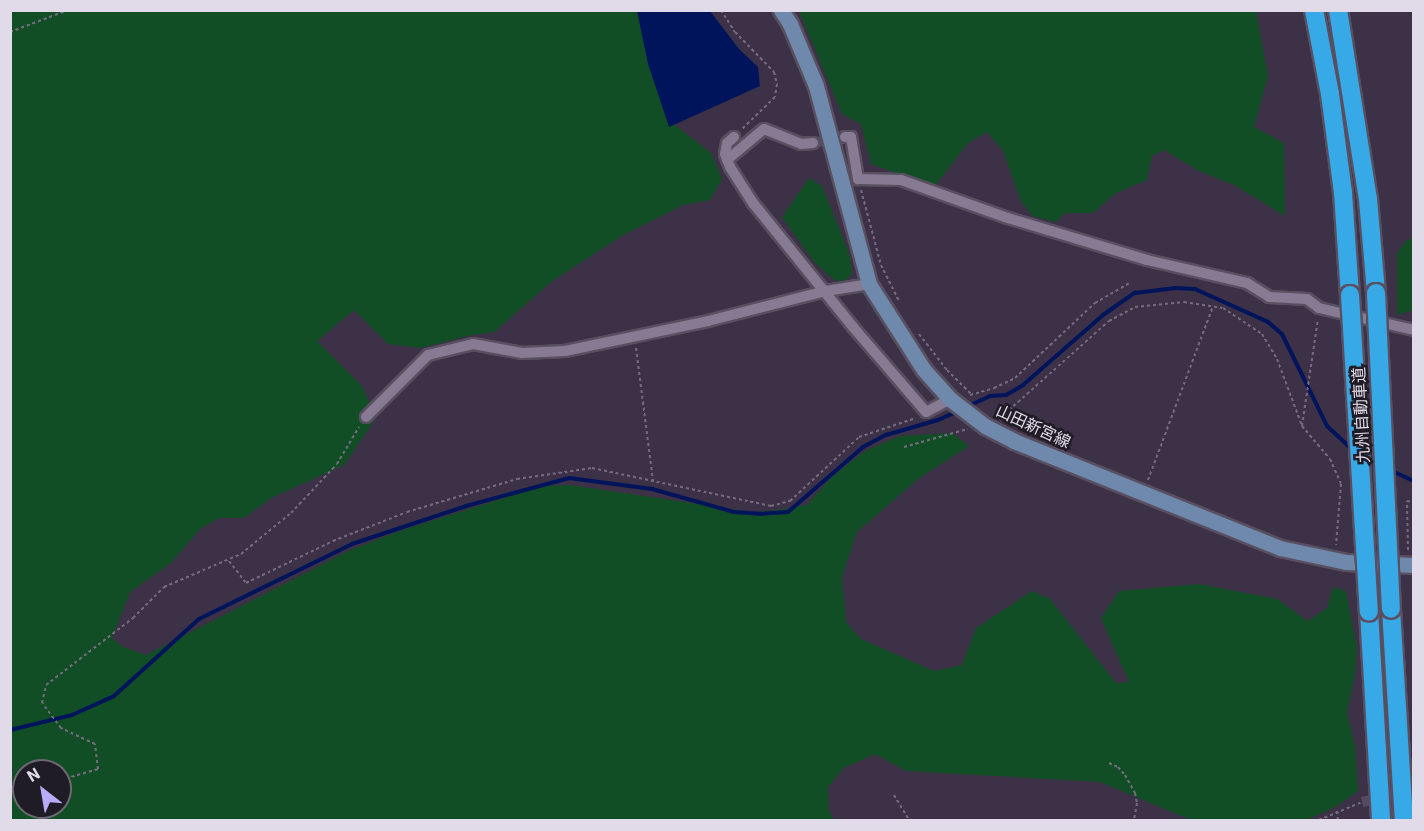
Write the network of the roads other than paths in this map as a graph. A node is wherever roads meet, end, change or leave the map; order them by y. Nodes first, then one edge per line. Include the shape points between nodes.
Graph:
1 (781, 10) edge
2 (1314, 10) edge
3 (1338, 10) edge
4 (734, 137) road end
5 (845, 137) dead end
6 (813, 143) tunnel mouth
7 (727, 160) junction
8 (869, 284) junction
9 (826, 291) junction
10 (1413, 330) edge
11 (950, 399) junction
12 (366, 417) road end
13 (1411, 565) edge
14 (1381, 820) edge
15 (1404, 820) edge

1 - 8 main road, 山田新宮線 via 816,86
2 - 14 highway, 九州自動車道, bridge via 1340,171
3 - 15 highway, 九州自動車道, bridge via 1368,199 1376,293
4 - 7 street via 727,143
5 - 10 street via 851,137 858,179 901,180 1136,257 1247,283 1269,297 1307,298 1320,308
6 - 7 street via 801,144 764,129
7 - 9 street via 753,203
8 - 9 street
8 - 11 main road, 山田新宮線 via 924,370
9 - 11 street via 926,412
9 - 12 street via 565,351 522,353 473,344 428,355
11 - 13 main road, 山田新宮線 via 985,426 1014,441 1280,548 1335,560

